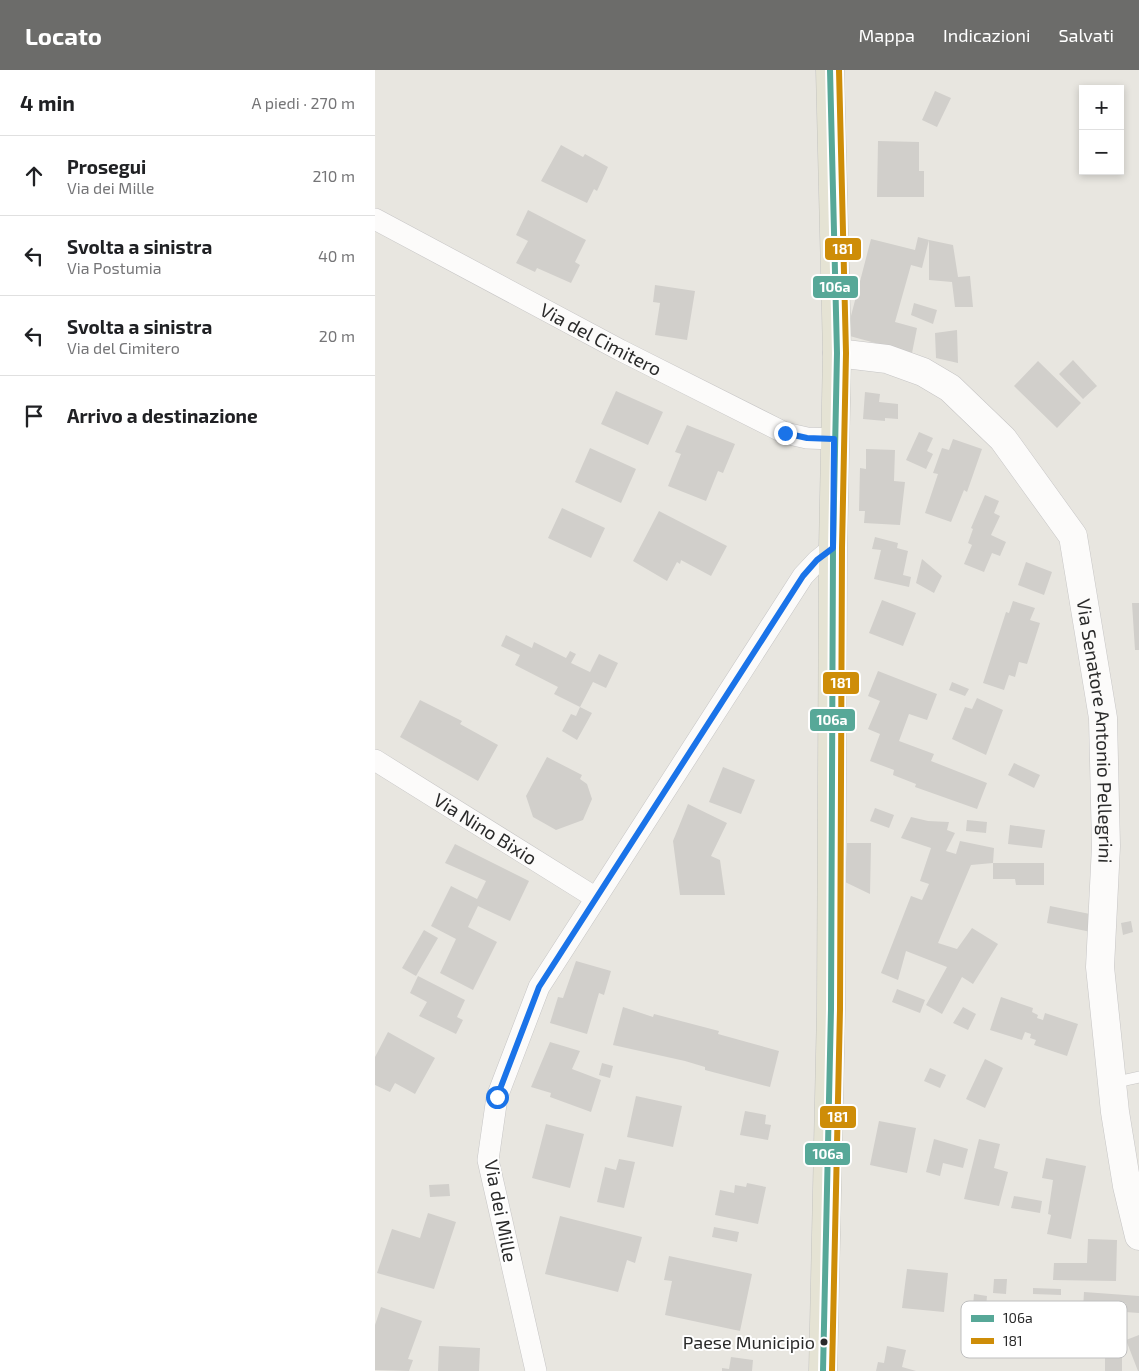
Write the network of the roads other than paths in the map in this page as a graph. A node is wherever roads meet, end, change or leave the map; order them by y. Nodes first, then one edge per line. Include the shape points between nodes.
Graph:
1 (830, 70) edge
2 (375, 218) edge
3 (837, 352) junction
4 (834, 439) junction
5 (833, 548) junction
6 (375, 760) edge
7 (596, 898) junction
8 (1139, 1077) edge
9 (1112, 1083) junction
10 (1139, 1236) edge
11 (536, 1371) edge
12 (823, 1371) edge

1 - 3 main road
2 - 4 street, Via del Cimitero via 620,350 785,433
3 - 4 main road
3 - 9 street, Via Senatore Antonio Pellegrini via 887,359 923,372 950,388 1003,439 1073,536 1103,718 1106,846 1100,967
4 - 5 main road
5 - 7 street, Via dei Mille via 803,576
5 - 12 main road via 831,1009
6 - 7 street, Via Nino Bixio
7 - 11 street, Via dei Mille via 539,987 497,1097 488,1160
8 - 9 lane
9 - 10 street, Via Senatore Antonio Pellegrini via 1127,1186

